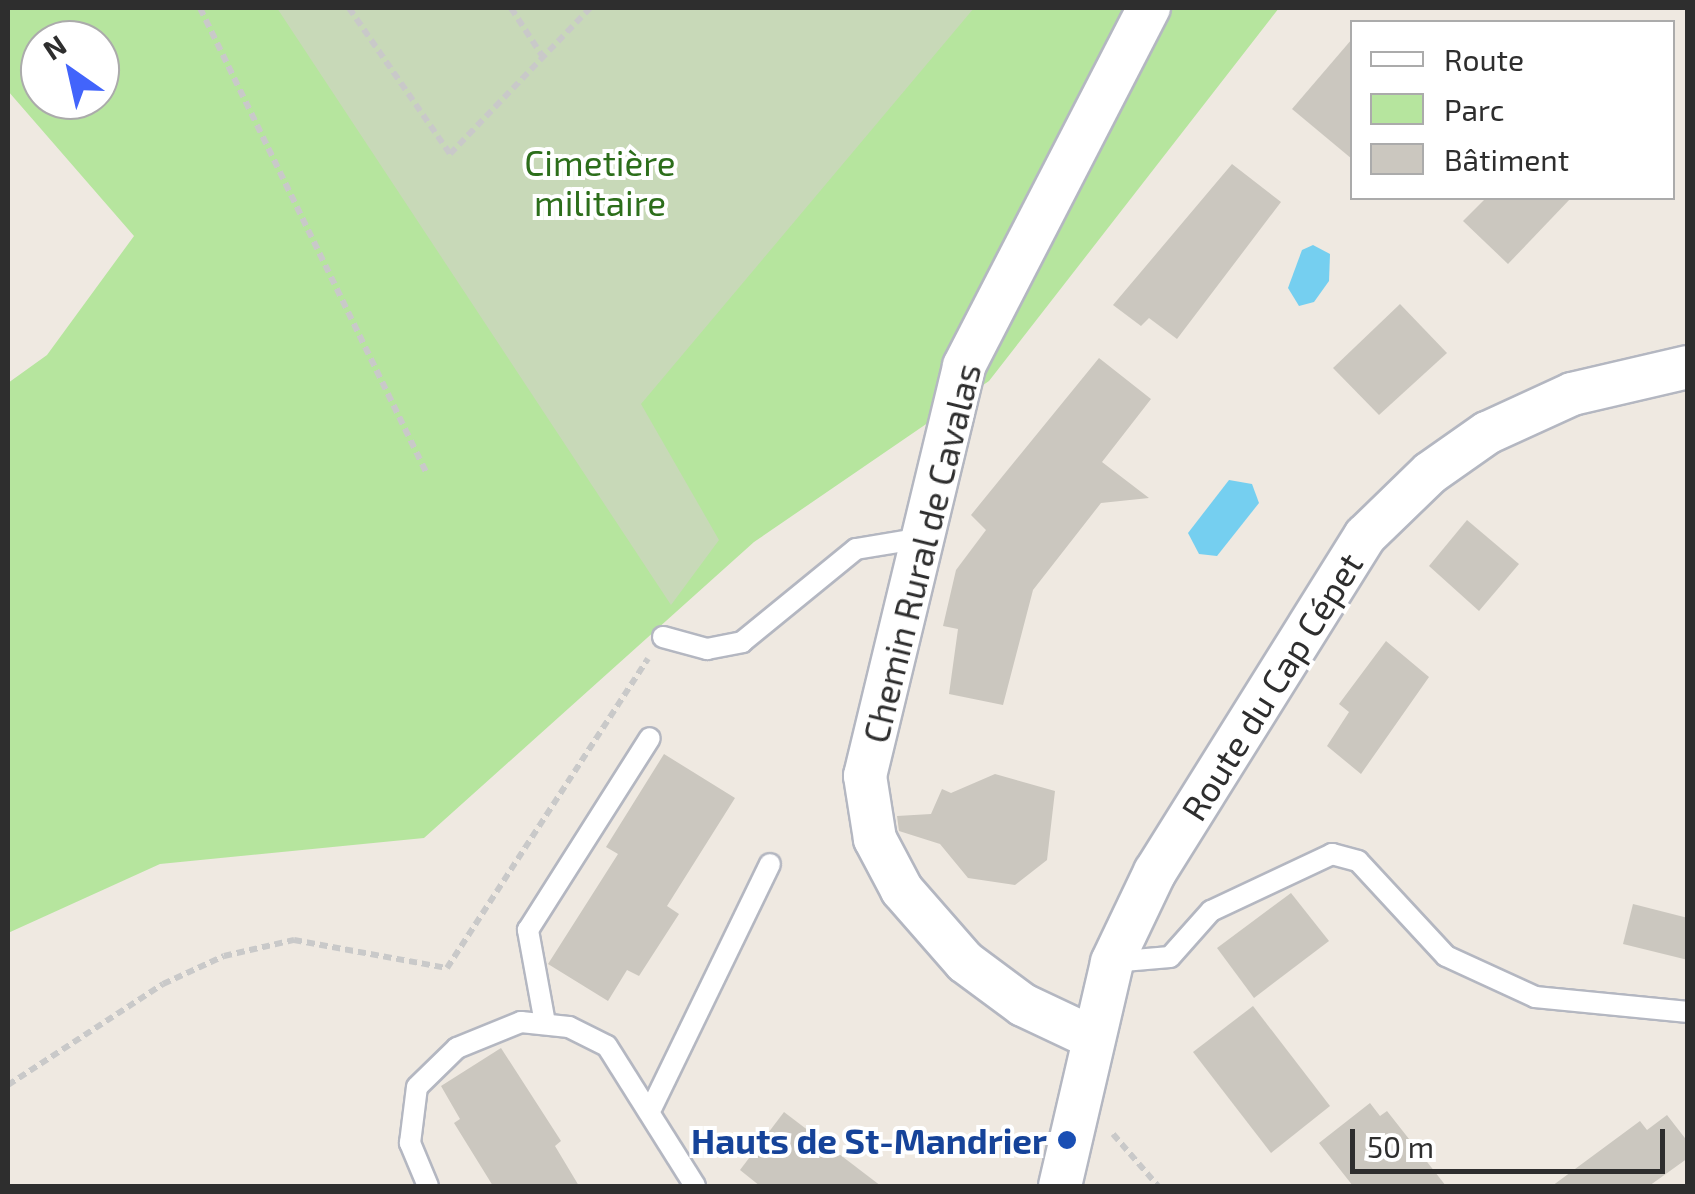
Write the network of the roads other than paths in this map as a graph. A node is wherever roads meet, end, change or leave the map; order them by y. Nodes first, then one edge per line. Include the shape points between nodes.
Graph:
1 (1149, 8) edge
2 (1688, 367) edge
3 (917, 539) junction
4 (663, 636) road end
5 (650, 738) dead end
6 (770, 864) dead end
7 (1112, 962) junction
8 (1688, 1012) edge
9 (545, 1023) junction
10 (1091, 1037) junction
11 (652, 1107) junction
12 (428, 1186) edge
13 (695, 1186) edge
14 (1060, 1186) edge

1 - 3 street, Chemin Rural de Cavalas via 964,366
2 - 7 street, Route du Cap Cépet via 1572,394 1487,433 1430,473 1365,536 1155,872
3 - 4 lane via 856,549 742,642 707,650
3 - 10 street, Chemin Rural de Cavalas via 865,776 875,839 902,890 965,962 1023,1005
5 - 9 lane via 528,930
6 - 11 lane
7 - 8 lane via 1170,957 1211,910 1332,854 1358,861 1446,956 1535,997
7 - 10 street, Route du Cap Cépet
9 - 11 lane via 606,1046
9 - 12 lane via 490,1030 433,1065 409,1116 410,1143
10 - 14 street, Route du Cap Cépet
11 - 13 lane

